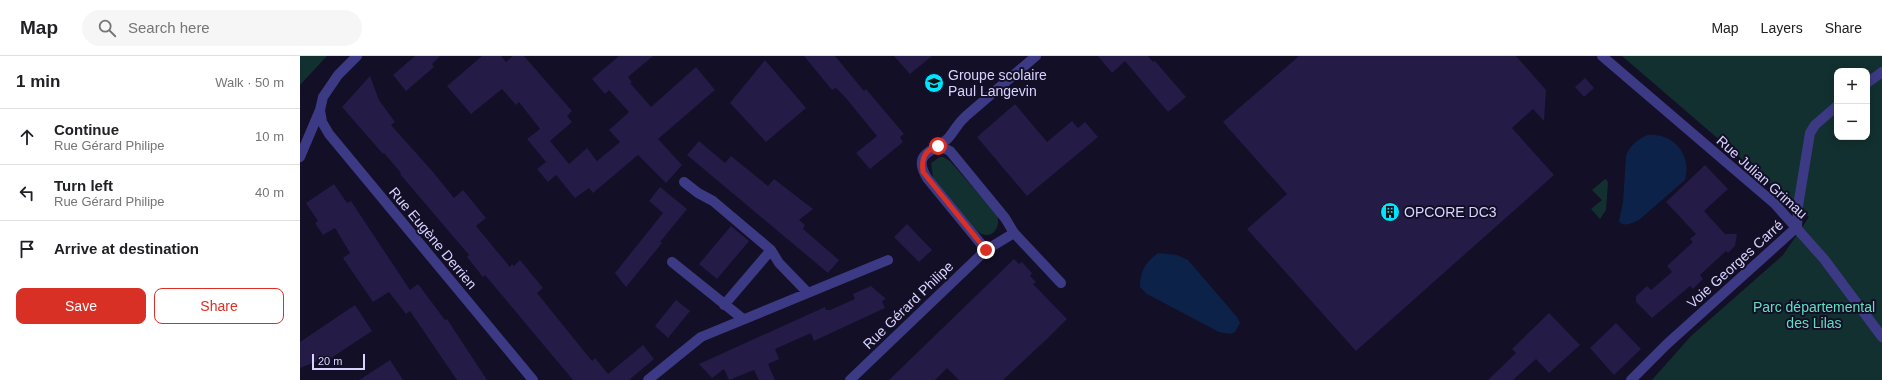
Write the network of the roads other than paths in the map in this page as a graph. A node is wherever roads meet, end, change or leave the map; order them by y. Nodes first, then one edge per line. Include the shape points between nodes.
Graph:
1 (357, 56) edge
2 (1036, 56) edge
3 (1602, 56) edge
4 (1882, 72) edge
5 (1870, 81) edge
6 (1834, 109) edge
7 (320, 110) junction
8 (938, 146) junction
9 (300, 157) edge
10 (684, 182) dead end
11 (1797, 227) junction
12 (1014, 233) junction
13 (771, 250) junction
14 (986, 250) junction
15 (888, 260) dead end
16 (672, 262) dead end
17 (1061, 283) dead end
18 (808, 293) junction
19 (724, 304) junction
20 (743, 319) junction
21 (1882, 337) edge
22 (533, 380) edge
23 (648, 380) edge
24 (850, 380) edge
25 (1631, 380) edge

1 - 7 street via 329,86
2 - 8 street via 956,125 950,136
3 - 11 street, Rue Julian Grimau via 1775,204
4 - 5 street
6 - 11 street, Voie Georges Carré via 1815,125 1810,133
7 - 9 street
7 - 22 street, Rue Eugène Derrien via 322,122 329,134
8 - 12 street via 950,150 1005,218
8 - 14 street via 923,157 923,172
10 - 13 street via 713,201
11 - 21 street, Rue Julian Grimau
11 - 25 street, Voie Georges Carré via 1667,344
12 - 14 street, Rue Gérard Philipe
12 - 17 street
13 - 18 street
13 - 19 street
14 - 24 street, Rue Gérard Philipe
15 - 18 street
16 - 19 street
18 - 20 street
19 - 20 street
20 - 23 street via 701,337

